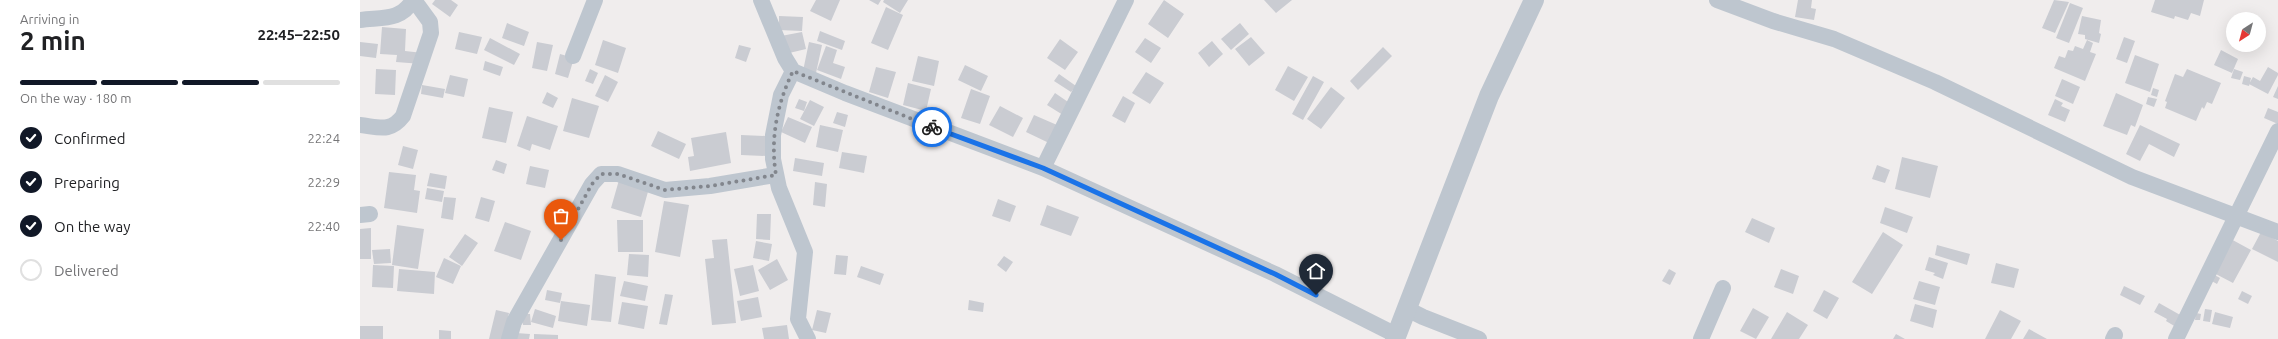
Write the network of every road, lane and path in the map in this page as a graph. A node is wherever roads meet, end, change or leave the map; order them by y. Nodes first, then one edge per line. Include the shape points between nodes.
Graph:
1 (413, 0) edge
2 (595, 0) edge
3 (761, 0) edge
4 (1126, 0) edge
5 (1534, 0) edge
6 (1717, 0) edge
7 (360, 20) edge
8 (573, 56) dead end
9 (793, 71) junction
10 (360, 125) edge
11 (2278, 131) edge
12 (1043, 168) junction
13 (776, 175) junction
14 (2234, 217) junction
15 (2278, 232) edge
16 (1723, 288) dead end
17 (1406, 308) junction
18 (1395, 337) edge
19 (509, 339) edge
20 (808, 339) edge
21 (1480, 339) edge
22 (1701, 339) edge
23 (2176, 339) edge

1 - 7 street via 407,10 398,15
1 - 10 street via 430,22 431,33 403,116 390,128
2 - 8 street
3 - 9 street
4 - 12 street
5 - 17 street via 1489,96
6 - 14 street via 1849,46 1993,108 2132,177
9 - 12 street
9 - 13 street via 781,95 773,135
11 - 14 street
12 - 18 street via 1275,274
13 - 19 street via 710,186 665,190 618,174 601,174 592,184 514,322
13 - 20 street via 805,252 798,319
14 - 15 street
14 - 23 street
16 - 22 street
17 - 18 street
17 - 21 street via 1423,318

